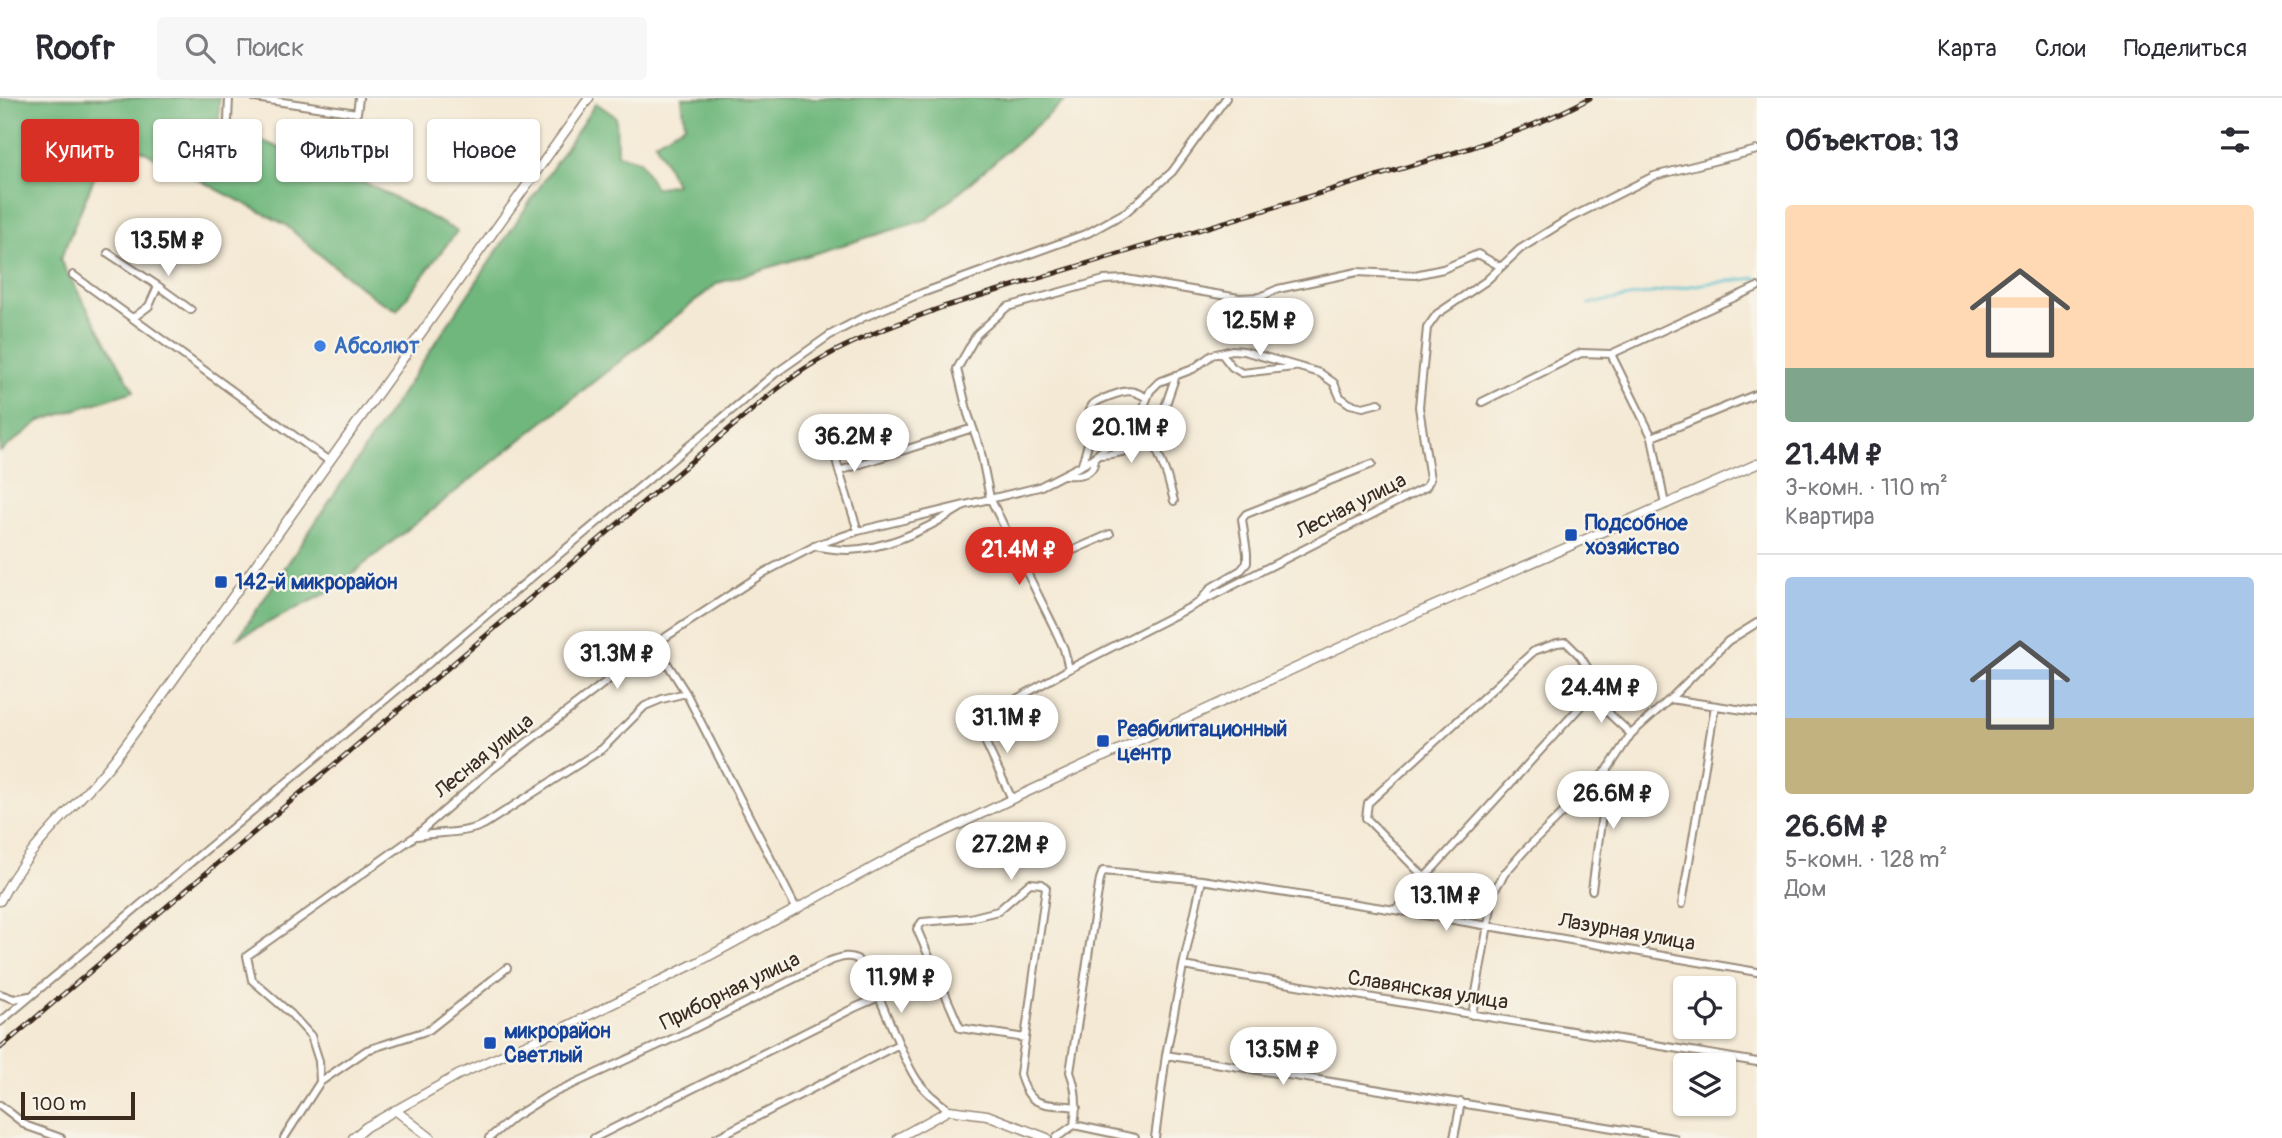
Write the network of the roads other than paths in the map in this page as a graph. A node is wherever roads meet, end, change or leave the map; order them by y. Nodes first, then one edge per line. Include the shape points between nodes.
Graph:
1 (229, 98) edge
2 (255, 98) edge
3 (359, 98) edge
4 (589, 98) edge
5 (1226, 98) edge
6 (268, 99) edge
7 (228, 119) edge
8 (1757, 150) edge
9 (108, 253) dead end
10 (1502, 267) junction
11 (73, 275) dead end
12 (158, 286) junction
13 (1757, 287) edge
14 (191, 310) dead end
15 (133, 318) junction
16 (1222, 353) junction
17 (1611, 354) junction
18 (1296, 366) junction
19 (1176, 375) junction
20 (1757, 394) edge
21 (1147, 398) junction
22 (1482, 402) dead end
23 (1379, 403) dead end
24 (827, 422) dead end
25 (1138, 427) junction
26 (973, 428) junction
27 (1149, 437) junction
28 (1652, 437) junction
29 (1096, 456) junction
30 (329, 461) junction
31 (1371, 464) dead end
32 (1757, 464) edge
33 (1081, 466) junction
34 (839, 471) junction
35 (1063, 474) junction
36 (990, 498) junction
37 (1174, 501) dead end
38 (966, 504) junction
39 (1665, 505) junction
40 (858, 531) junction
41 (1110, 534) dead end
42 (814, 546) junction
43 (1026, 571) junction
44 (1195, 607) junction
45 (1757, 623) edge
46 (655, 644) junction
47 (1069, 669) junction
48 (686, 693) junction
49 (1590, 696) junction
50 (1670, 699) junction
51 (1715, 706) junction
52 (1757, 712) edge
53 (1631, 734) junction
54 (1608, 769) junction
55 (1013, 799) junction
56 (414, 837) junction
57 (1425, 878) junction
58 (1202, 880) junction
59 (1592, 890) dead end
60 (0, 901) edge
61 (1682, 905) dead end
62 (797, 910) junction
63 (1395, 910) junction
64 (1487, 926) junction
65 (1183, 966) junction
66 (507, 968) dead end
67 (1757, 972) edge
68 (0, 994) edge
69 (31, 996) junction
70 (879, 997) junction
71 (1472, 1015) junction
72 (0, 1022) edge
73 (1025, 1038) junction
74 (899, 1044) junction
75 (1166, 1055) junction
76 (1757, 1062) edge
77 (320, 1082) junction
78 (1461, 1102) junction
79 (0, 1105) edge
80 (1077, 1107) junction
81 (395, 1110) junction
82 (949, 1110) junction
83 (1074, 1125) junction
84 (61, 1138) edge
85 (284, 1138) edge
86 (353, 1138) edge
87 (431, 1138) edge
88 (489, 1138) edge
89 (594, 1138) edge
90 (716, 1138) edge
91 (898, 1138) edge
92 (1047, 1138) edge
93 (1056, 1138) edge
94 (1135, 1138) edge
95 (1155, 1138) edge
96 (1454, 1138) edge
97 (1674, 1138) edge

1 - 7 street
2 - 6 street
3 - 6 street via 357,113
4 - 30 street
5 - 69 street via 1172,172 1126,212 1088,233 862,318 776,373
8 - 10 street, Лесная улица via 1654,176 1570,218 1520,249
9 - 12 street
10 - 26 street via 1478,254 1415,275 1357,272 1261,297 1239,298 1126,279 1104,280 1007,307 977,334 957,369
10 - 44 street, Лесная улица via 1437,314 1427,328 1419,407 1430,479 1426,488
11 - 15 street
12 - 14 street
12 - 15 street via 149,306
13 - 17 street
15 - 30 street
16 - 18 street via 1244,351
16 - 18 street via 1242,373
16 - 19 street
17 - 22 street via 1581,352
17 - 28 street
18 - 23 street via 1320,373 1350,404
19 - 21 street via 1159,382
19 - 25 street, Лесная улица via 1165,407
20 - 28 street
21 - 25 street
21 - 33 street via 1127,390 1098,400 1089,409 1088,447
24 - 34 street
25 - 27 street
25 - 29 street, Лесная улица
26 - 34 street
26 - 36 street
27 - 29 street via 1129,451
27 - 37 street
28 - 39 street
29 - 33 street, Лесная улица
29 - 35 street via 1091,471
30 - 60 street via 154,707 105,771 46,833 12,877
31 - 44 street via 1246,514 1241,519 1247,563 1212,587
32 - 39 street
33 - 35 street, Лесная улица
34 - 40 street
35 - 36 street, Лесная улица via 1039,486
36 - 38 street, Лесная улица
36 - 43 street
38 - 40 street, Лесная улица
38 - 42 street via 940,521 883,544 846,550
39 - 55 street via 1367,635
40 - 42 street, Лесная улица
41 - 43 street
42 - 46 street, Лесная улица via 765,572
43 - 47 street via 1059,637
44 - 47 street, Лесная улица
45 - 50 street via 1728,641
46 - 48 street
46 - 56 street, Лесная улица via 491,770
47 - 55 street, Лесная улица via 976,722
48 - 56 street via 645,706 602,749 471,832
48 - 62 street
49 - 53 street
49 - 57 street
49 - 57 street via 1597,683 1566,642 1534,651 1368,803 1366,818
50 - 51 street
50 - 53 street
51 - 52 street
51 - 61 street
53 - 54 street
54 - 59 street
54 - 64 street via 1505,873 1494,891
55 - 62 street via 894,856
56 - 77 street, Лесная улица via 247,956 252,980 311,1036
57 - 63 street
58 - 63 street, Лазурная улица
58 - 65 street
58 - 80 street, Лазурная улица via 1102,872 1070,1072
62 - 81 street
63 - 64 street, Лазурная улица
64 - 67 street, Лазурная улица
64 - 71 street
65 - 71 street, Славянская улица
65 - 75 street
66 - 77 street via 429,1030 367,1050
68 - 69 street via 14,999
69 - 72 street
70 - 74 street
70 - 88 street, Приборная улица via 857,959 844,956 830,961 549,1095
70 - 89 street
71 - 76 street, Славянская улица
73 - 73 street via 1046,888 1030,883 998,911 922,922 917,929 960,1028
73 - 80 street via 1020,1074 1030,1099
74 - 82 street via 912,1075
74 - 90 street
75 - 78 street
75 - 95 street
77 - 85 street
78 - 96 street
78 - 97 street
79 - 84 street via 26,1126
80 - 83 street, Лазурная улица
81 - 86 street
81 - 87 street
82 - 91 street
82 - 92 street via 987,1115
83 - 93 street
83 - 94 street

